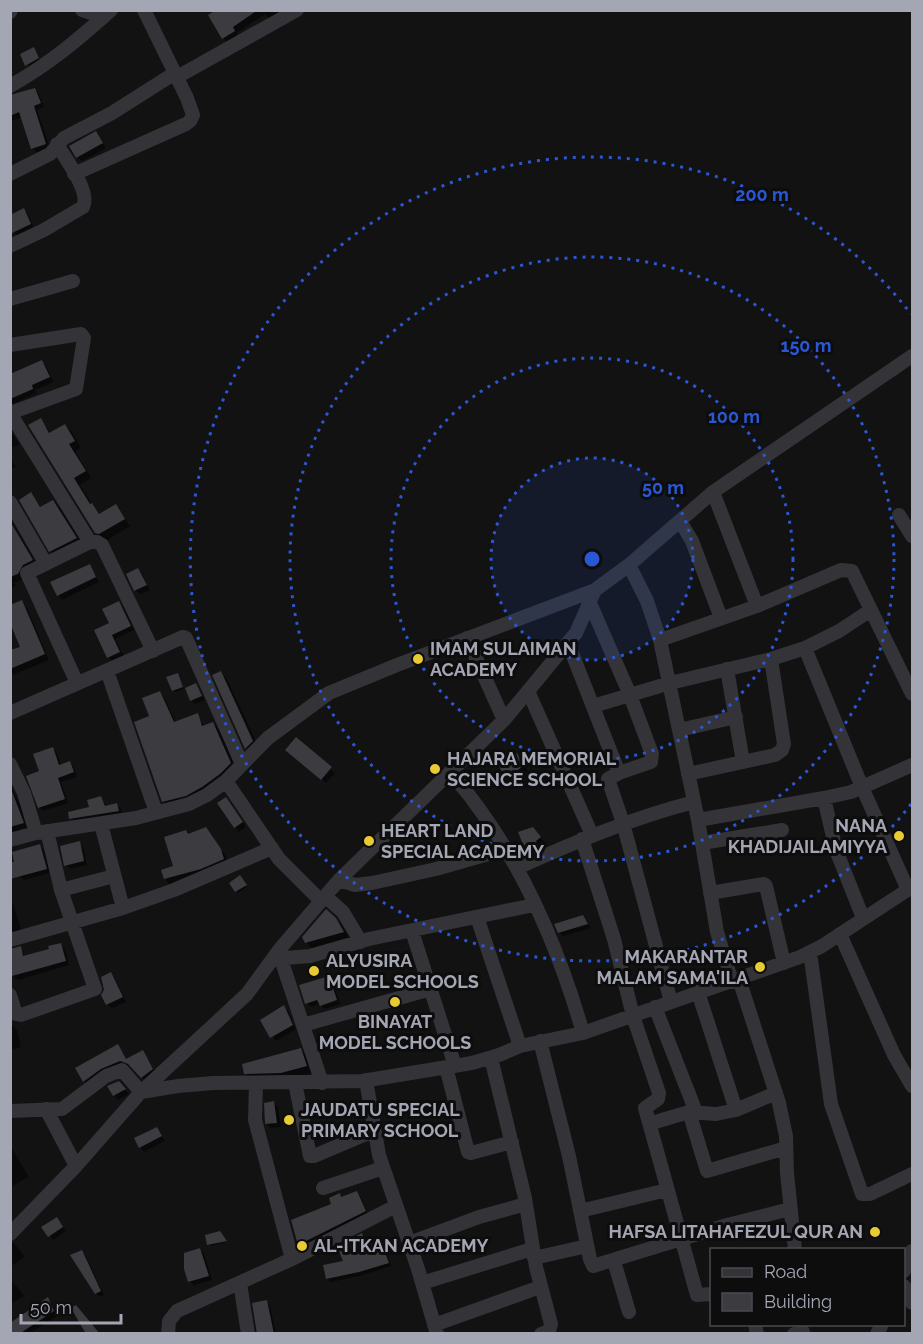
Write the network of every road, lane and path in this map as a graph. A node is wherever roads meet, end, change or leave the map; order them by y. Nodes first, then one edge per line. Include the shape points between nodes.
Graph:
1 (82, 10) edge
2 (144, 10) edge
3 (297, 10) edge
4 (108, 14) edge
5 (176, 75) junction
6 (10, 86) edge
7 (57, 144) junction
8 (10, 174) edge
9 (74, 174) junction
10 (10, 246) edge
11 (73, 281) dead end
12 (10, 298) edge
13 (10, 345) edge
14 (912, 356) edge
15 (10, 413) edge
16 (713, 492) junction
17 (10, 502) edge
18 (899, 515) dead end
19 (680, 521) junction
20 (912, 536) edge
21 (90, 542) junction
22 (46, 564) junction
23 (629, 565) junction
24 (592, 596) junction
25 (757, 606) junction
26 (871, 610) junction
27 (721, 618) junction
28 (467, 638) junction
29 (660, 640) junction
30 (568, 643) junction
31 (805, 648) junction
32 (153, 651) junction
33 (771, 659) junction
34 (727, 669) junction
35 (107, 671) junction
36 (670, 683) junction
37 (77, 684) junction
38 (528, 691) junction
39 (912, 694) edge
40 (630, 695) junction
41 (593, 706) junction
42 (10, 713) edge
43 (736, 717) junction
44 (504, 720) junction
45 (679, 730) junction
46 (743, 762) junction
47 (10, 764) edge
48 (242, 764) junction
49 (912, 765) edge
50 (450, 772) junction
51 (619, 773) junction
52 (688, 774) junction
53 (226, 781) junction
54 (862, 787) junction
55 (824, 798) junction
56 (694, 802) junction
57 (156, 812) junction
58 (698, 820) junction
59 (623, 823) junction
60 (100, 824) junction
61 (782, 830) dead end
62 (41, 832) junction
63 (587, 837) junction
64 (10, 840) edge
65 (702, 843) junction
66 (272, 848) junction
67 (506, 849) junction
68 (518, 868) junction
69 (114, 876) junction
70 (339, 880) junction
71 (910, 889) edge
72 (61, 890) junction
73 (710, 893) junction
74 (323, 899) junction
75 (534, 905) junction
76 (123, 908) junction
77 (477, 917) junction
78 (863, 918) junction
79 (72, 923) junction
80 (412, 931) junction
81 (840, 934) junction
82 (10, 940) edge
83 (361, 942) junction
84 (810, 952) junction
85 (277, 959) junction
86 (784, 963) junction
87 (735, 981) junction
88 (430, 989) junction
89 (698, 992) junction
90 (10, 995) edge
91 (671, 1002) junction
92 (655, 1007) junction
93 (633, 1016) junction
94 (303, 1025) junction
95 (583, 1033) junction
96 (540, 1041) junction
97 (520, 1046) junction
98 (490, 1058) junction
99 (450, 1066) junction
100 (908, 1070) edge
101 (366, 1080) junction
102 (256, 1083) junction
103 (295, 1083) junction
104 (322, 1083) junction
105 (912, 1086) edge
106 (141, 1092) junction
107 (776, 1093) junction
108 (46, 1109) junction
109 (736, 1110) junction
110 (10, 1112) edge
111 (693, 1113) junction
112 (650, 1126) junction
113 (373, 1131) junction
114 (512, 1142) junction
115 (786, 1148) junction
116 (76, 1166) junction
117 (383, 1168) junction
118 (912, 1174) edge
119 (323, 1188) dead end
120 (667, 1190) junction
121 (526, 1204) junction
122 (396, 1206) junction
123 (790, 1209) junction
124 (580, 1211) junction
125 (10, 1234) edge
126 (681, 1239) junction
127 (409, 1243) junction
128 (587, 1246) junction
129 (795, 1248) edge
130 (912, 1251) edge
131 (533, 1253) junction
132 (292, 1259) junction
133 (615, 1261) junction
134 (907, 1269) edge
135 (240, 1283) junction
136 (422, 1283) junction
137 (540, 1287) junction
138 (710, 1294) edge
139 (629, 1312) dead end
140 (434, 1331) edge
141 (168, 1334) edge
142 (248, 1334) edge
143 (541, 1334) edge

1 - 4 street
2 - 5 street
3 - 5 street
4 - 6 street via 32,74
5 - 7 street
5 - 9 street via 190,107 190,122
7 - 8 street via 50,154
7 - 9 street
9 - 10 street via 85,192 83,207
11 - 12 street
13 - 15 street via 81,334 84,338 76,389
14 - 16 street
15 - 21 street
16 - 19 street
16 - 25 street
17 - 22 street
18 - 20 street
19 - 23 street
19 - 27 street via 692,541
21 - 22 street
21 - 32 street via 102,545
22 - 37 street via 27,575
23 - 24 street
23 - 29 street
24 - 28 street
24 - 30 street
24 - 40 street
25 - 26 street via 847,570 852,571
25 - 27 street
26 - 31 street via 839,632
26 - 39 street
27 - 29 street
28 - 44 street
28 - 48 street via 329,693 268,738
29 - 36 street
30 - 38 street
30 - 41 street
31 - 33 street
31 - 54 street
32 - 35 street
32 - 48 street via 186,638
33 - 34 street
33 - 46 street via 782,750
34 - 36 street
34 - 43 street
35 - 37 street
35 - 57 street
36 - 40 street
36 - 45 street
37 - 42 street
38 - 44 street
38 - 63 street
40 - 41 street
40 - 51 street via 652,758 651,762
41 - 51 street
43 - 45 street
43 - 46 street
44 - 50 street
45 - 52 street
46 - 52 street
47 - 62 street
48 - 53 street
49 - 54 street
50 - 67 street
50 - 70 street
51 - 59 street via 609,777 608,784
52 - 56 street
53 - 57 street via 189,804
53 - 66 street
54 - 55 street
54 - 71 street
55 - 58 street
55 - 78 street via 836,850
56 - 58 street
56 - 59 street
57 - 60 street
58 - 65 street
59 - 63 street
59 - 91 street
60 - 62 street
60 - 69 street
61 - 65 street
62 - 64 street
62 - 72 street
63 - 68 street
63 - 93 street
65 - 73 street
66 - 74 street via 284,865
66 - 76 street
67 - 68 street
67 - 70 street via 372,883 355,885
68 - 75 street
69 - 72 street
69 - 76 street
70 - 74 street
71 - 78 street
72 - 79 street
73 - 86 street via 764,884
73 - 87 street via 717,932
74 - 83 street via 343,912
74 - 85 street
75 - 77 street
75 - 95 street via 559,959
76 - 79 street
77 - 80 street
77 - 97 street
78 - 81 street
79 - 82 street
79 - 90 street via 95,989 21,1015 16,1014
80 - 83 street
80 - 88 street
81 - 84 street
81 - 100 street via 894,1055
83 - 85 street via 310,956
84 - 86 street
84 - 118 street via 831,1104 862,1194
85 - 94 street
85 - 106 street via 247,994
86 - 87 street
87 - 89 street
87 - 107 street
88 - 94 street
88 - 99 street
89 - 91 street
89 - 109 street
91 - 92 street
92 - 93 street
92 - 111 street
93 - 95 street
93 - 112 street via 659,1093 658,1099 645,1108
94 - 104 street
95 - 96 street
96 - 97 street
96 - 124 street
97 - 98 street
98 - 99 street
98 - 114 street
99 - 101 street
99 - 114 street via 468,1152
100 - 105 street
101 - 104 street
101 - 113 street
102 - 103 street
102 - 106 street via 190,1085
102 - 132 street via 255,1120
103 - 104 street
103 - 113 street via 310,1156
106 - 108 street via 122,1070 106,1076 62,1109
106 - 116 street
107 - 109 street
107 - 115 street
108 - 110 street
108 - 116 street
109 - 111 street
111 - 112 street
111 - 115 street via 707,1171
112 - 120 street
113 - 117 street
114 - 121 street
115 - 123 street
116 - 125 street
117 - 119 street
117 - 122 street
120 - 124 street
120 - 126 street
121 - 127 street
121 - 131 street
122 - 127 street
122 - 132 street
123 - 126 street
123 - 129 street
124 - 128 street
126 - 133 street
126 - 138 street via 697,1295
127 - 136 street
128 - 131 street
128 - 133 street via 593,1266
130 - 134 street
131 - 136 street
131 - 137 street
132 - 135 street
133 - 139 street
135 - 141 street via 177,1311 169,1321
135 - 142 street
136 - 140 street
137 - 140 street
137 - 143 street via 550,1324 549,1331

